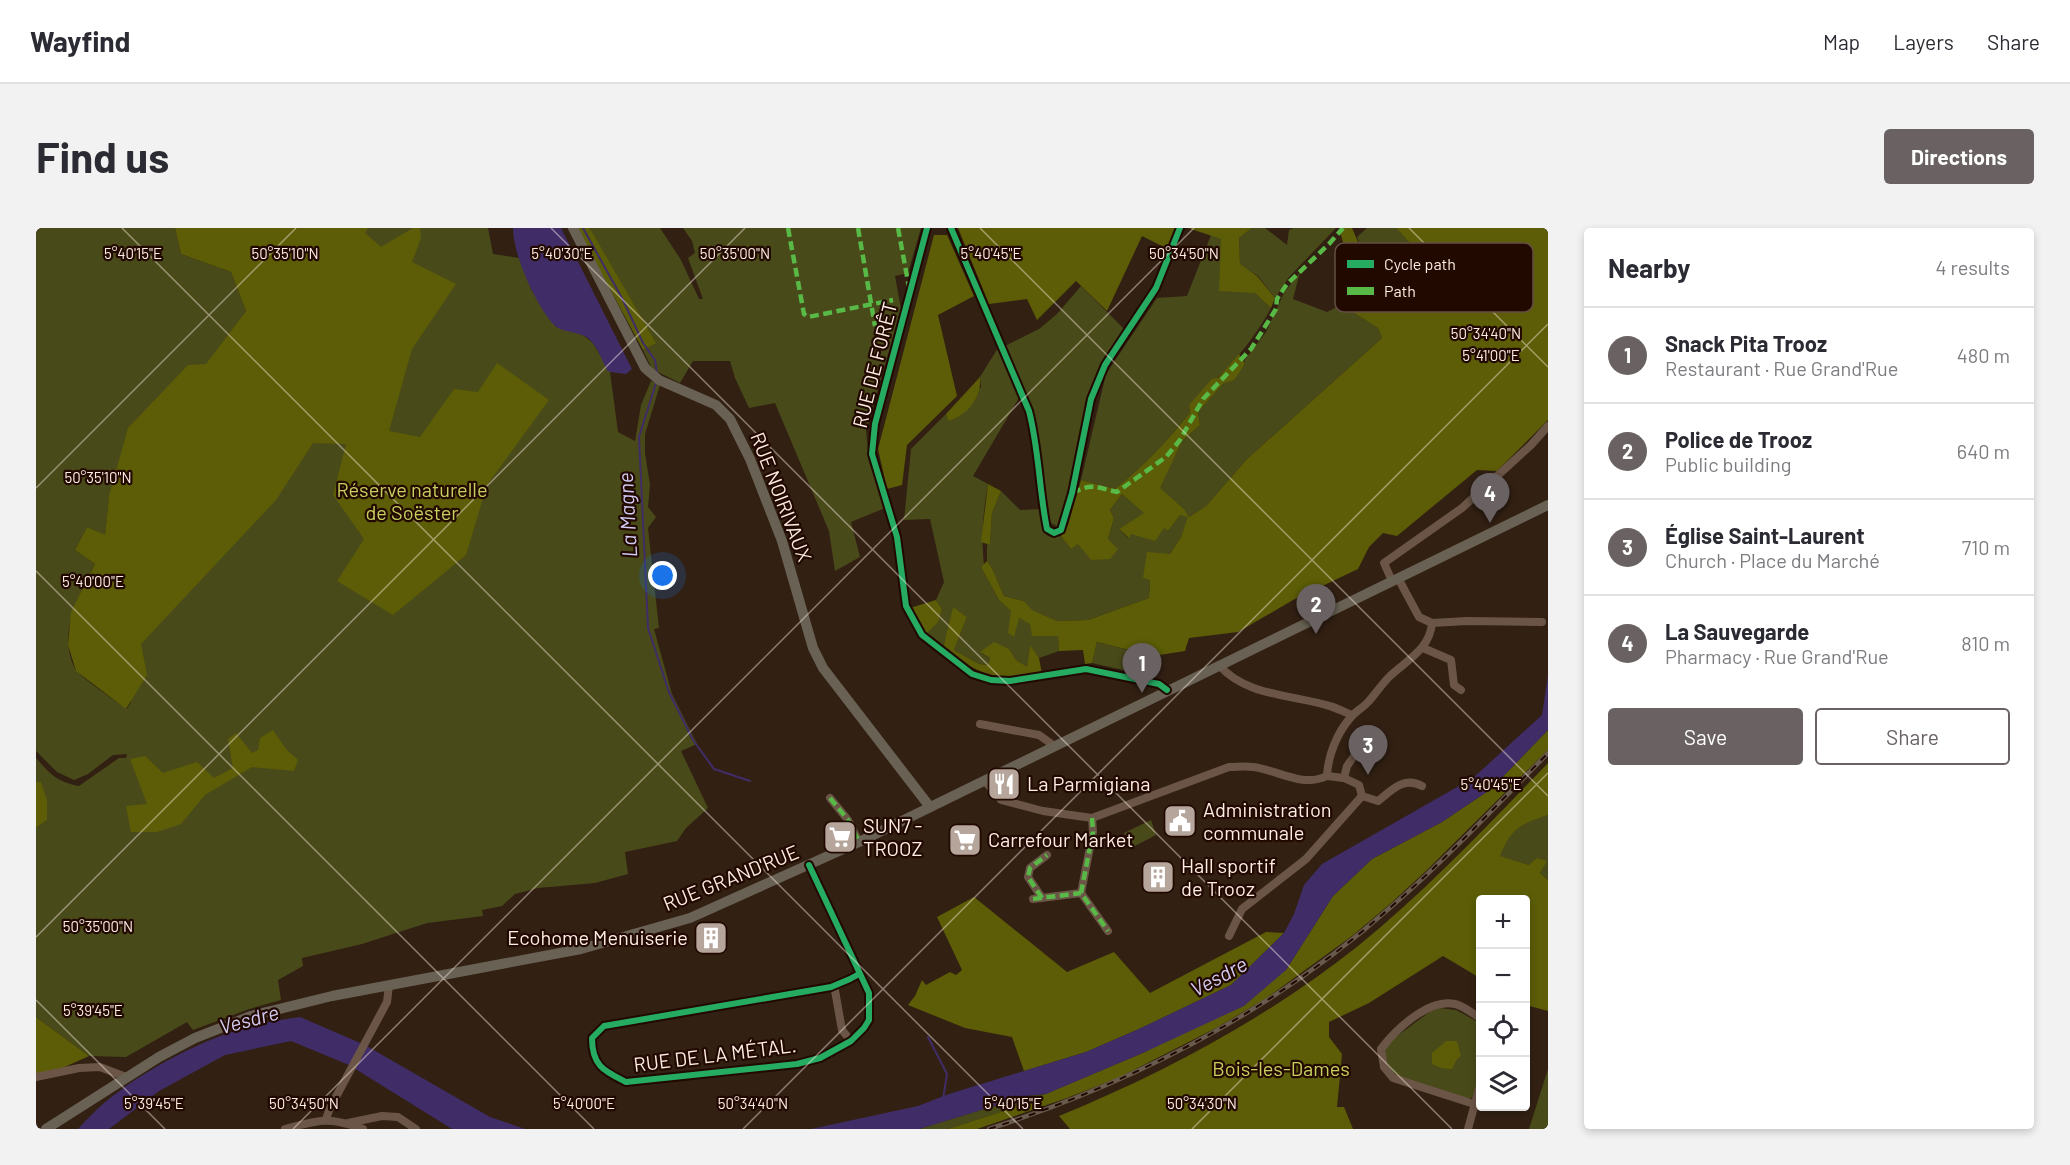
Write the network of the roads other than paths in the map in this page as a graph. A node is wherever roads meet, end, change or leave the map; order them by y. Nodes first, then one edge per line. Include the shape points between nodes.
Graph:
1 (573, 228) edge
2 (927, 228) edge
3 (951, 228) edge
4 (1180, 228) edge
5 (1548, 426) edge
6 (1548, 505) edge
7 (1395, 580) junction
8 (1542, 622) dead end
9 (1431, 623) junction
10 (1423, 648) junction
11 (1219, 665) junction
12 (1167, 690) junction
13 (1461, 690) dead end
14 (1350, 718) junction
15 (980, 724) dead end
16 (1053, 746) junction
17 (1357, 752) dead end
18 (1327, 776) junction
19 (1344, 778) junction
20 (984, 780) junction
21 (1422, 786) dead end
22 (1362, 796) junction
23 (830, 798) dead end
24 (930, 807) junction
25 (1092, 818) junction
26 (859, 842) junction
27 (1047, 855) dead end
28 (809, 865) junction
29 (1081, 893) junction
30 (1108, 932) dead end
31 (1229, 936) dead end
32 (859, 974) junction
33 (389, 986) junction
34 (834, 986) junction
35 (1476, 1016) edge
36 (850, 1041) junction
37 (36, 1077) edge
38 (126, 1077) junction
39 (1476, 1098) edge
40 (1474, 1104) junction
41 (326, 1119) junction
42 (347, 1123) junction
43 (316, 1125) edge
44 (46, 1129) edge
45 (285, 1129) edge
46 (363, 1129) edge
47 (416, 1129) edge
48 (1468, 1129) edge

1 - 24 main road, RUE NOIRIVAUX via 645,368 656,378 716,405 730,419 782,541 813,648 823,668
2 - 12 street, RUE DE FORÊT via 875,424 872,454 897,537 906,606 922,635 972,674 1010,681 1086,669 1159,684
3 - 4 street via 1029,411 1042,505 1047,529 1054,533 1061,530 1091,399 1105,365 1156,288
5 - 7 street via 1462,508 1384,563
6 - 7 main road, RUE GRAND'RUE
7 - 9 street via 1419,617
7 - 11 main road, RUE GRAND'RUE
8 - 9 street
9 - 10 street
10 - 13 street via 1451,660 1454,685
10 - 14 street
11 - 12 main road, RUE GRAND'RUE
11 - 14 street via 1227,674 1254,688 1328,705
12 - 16 main road, RUE GRAND'RUE
14 - 18 street via 1327,762
15 - 16 street via 1039,735
16 - 20 main road, RUE GRAND'RUE
17 - 19 street
18 - 19 street
18 - 25 street via 1306,781 1253,767 1229,767
19 - 22 street via 1359,785
20 - 24 main road, RUE GRAND'RUE
20 - 25 street via 1001,800
21 - 22 street via 1404,782 1378,801
22 - 31 street via 1306,860 1242,909
23 - 26 street
24 - 26 main road, RUE GRAND'RUE
25 - 29 street via 1093,832
26 - 28 main road, RUE GRAND'RUE
27 - 29 street via 1030,868 1028,878 1038,898
28 - 32 street, RUE DE LA MÉTAL.
28 - 33 main road, RUE GRAND'RUE via 690,918 581,949
29 - 30 street
32 - 34 street, RUE DE LA MÉTAL.
32 - 36 street, RUE DE LA MÉTAL. via 869,993 869,1020
33 - 38 main road, RUE GRAND'RUE via 265,1013 195,1038
33 - 41 street via 387,1002
34 - 36 street via 842,1030
34 - 36 street, RUE DE LA MÉTAL. via 604,1026 592,1038 592,1052 603,1071 626,1082 797,1064 820,1058
35 - 40 street via 1457,1004 1438,1003 1389,1037 1381,1049 1384,1067 1393,1078
37 - 38 street via 100,1067
38 - 44 main road, RUE GRAND'RUE
39 - 40 street
40 - 48 street
41 - 42 street
41 - 43 street
42 - 46 street
42 - 47 street via 398,1117
43 - 45 street

